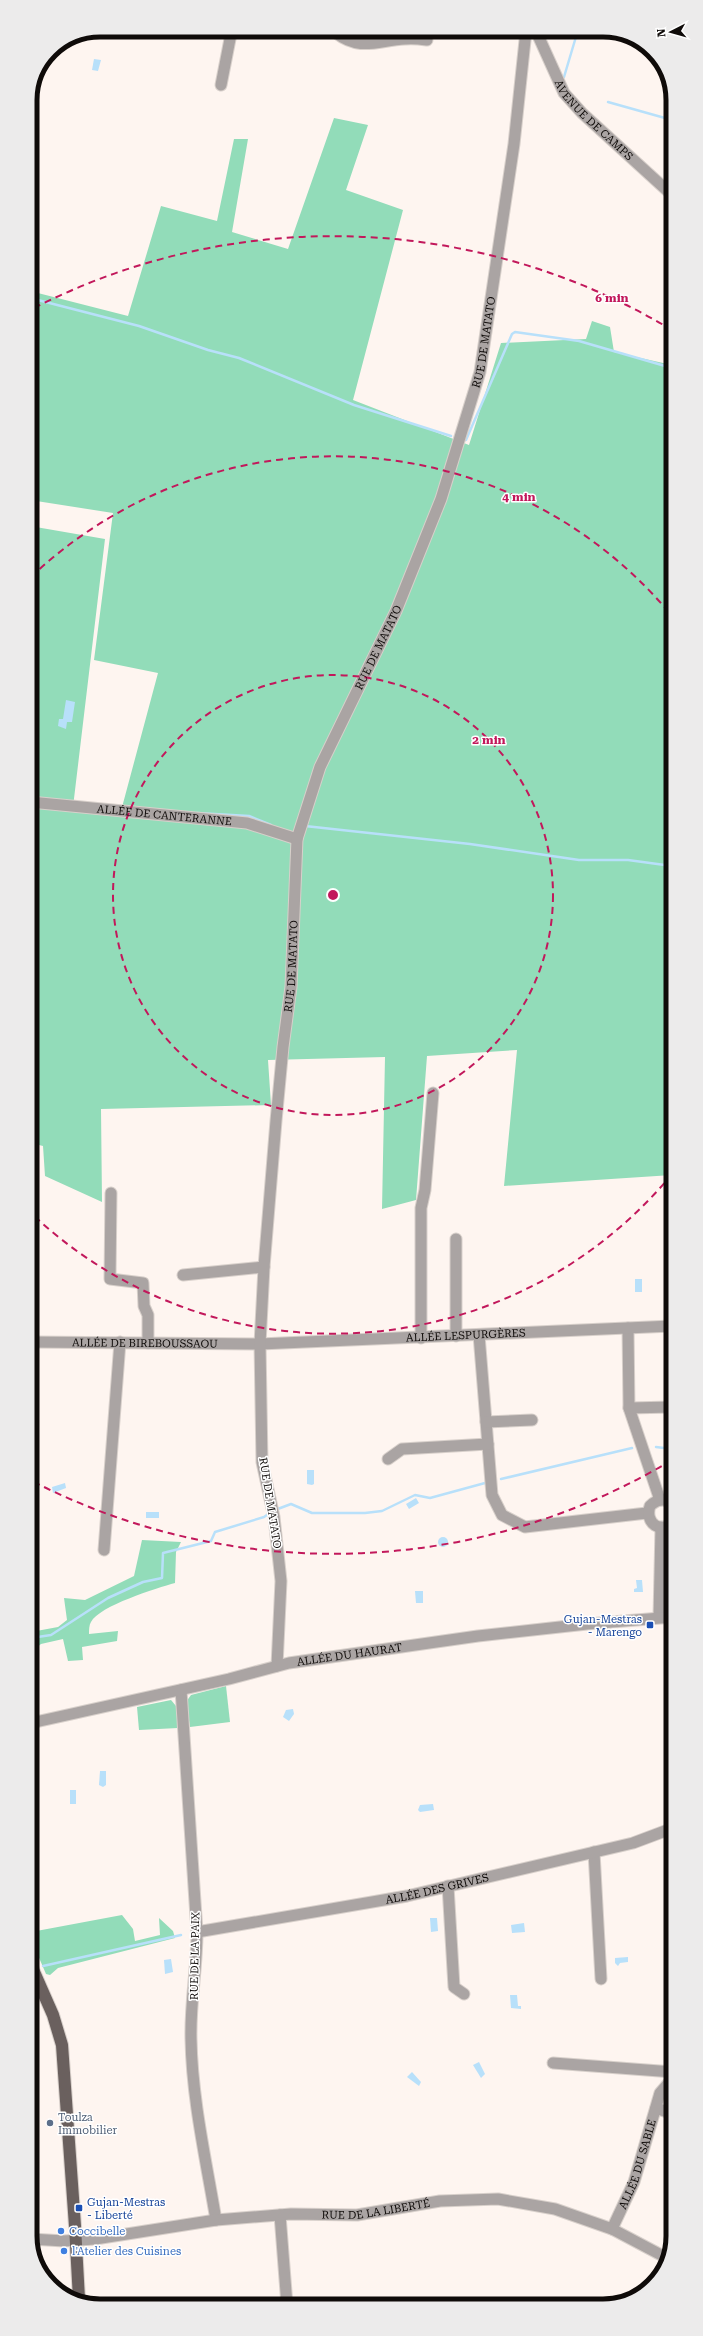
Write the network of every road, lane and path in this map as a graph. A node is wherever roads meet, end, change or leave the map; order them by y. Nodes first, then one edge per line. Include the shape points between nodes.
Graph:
1 (230, 37) edge
2 (341, 37) edge
3 (525, 37) edge
4 (539, 37) edge
5 (427, 40) dead end
6 (221, 85) dead end
7 (666, 190) edge
8 (37, 803) edge
9 (297, 839) junction
10 (433, 1093) dead end
11 (111, 1193) dead end
12 (456, 1239) dead end
13 (264, 1267) junction
14 (182, 1275) dead end
15 (666, 1326) edge
16 (628, 1328) junction
17 (479, 1335) junction
18 (456, 1336) junction
19 (421, 1338) junction
20 (37, 1342) edge
21 (120, 1342) junction
22 (148, 1342) junction
23 (260, 1344) junction
24 (666, 1407) edge
25 (629, 1408) junction
26 (532, 1420) dead end
27 (486, 1422) junction
28 (488, 1444) junction
29 (388, 1459) dead end
30 (660, 1500) junction
31 (666, 1500) edge
32 (648, 1513) junction
33 (666, 1526) edge
34 (661, 1527) junction
35 (104, 1550) dead end
36 (659, 1617) junction
37 (666, 1617) edge
38 (277, 1666) junction
39 (181, 1690) junction
40 (37, 1722) edge
41 (666, 1831) edge
42 (594, 1852) junction
43 (448, 1886) junction
44 (197, 1932) junction
45 (37, 1978) edge
46 (601, 1979) dead end
47 (464, 1994) dead end
48 (553, 2063) dead end
49 (666, 2071) edge
50 (666, 2086) edge
51 (656, 2108) junction
52 (666, 2112) edge
53 (280, 2215) junction
54 (216, 2220) junction
55 (612, 2229) junction
56 (37, 2239) edge
57 (76, 2240) junction
58 (662, 2256) edge
59 (78, 2295) edge
60 (287, 2299) edge

1 - 6 street
2 - 5 street via 365,44 379,44 406,38
3 - 9 street, RUE DE MATATO via 514,144 480,372 463,433 442,499 396,611 320,767
4 - 7 street, AVENUE DE CAMPS via 564,93 582,113
8 - 9 street, ALLÉE DE CANTERANNE via 247,823
9 - 13 street, RUE DE MATATO via 291,986 283,1047
10 - 19 street via 425,1190 420,1208
11 - 22 street via 110,1279 143,1283 144,1306 148,1315
12 - 18 street
13 - 14 street
13 - 23 street, RUE DE MATATO
15 - 16 street, ALLÉE LESPURGÈRES
16 - 17 street, ALLÉE LESPURGÈRES
16 - 25 street
17 - 18 street, ALLÉE LESPURGÈRES
17 - 27 street
18 - 19 street, ALLÉE LESPURGÈRES
19 - 23 street, ALLÉE LESPURGÈRES
20 - 21 street, ALLÉE DE BIREBOUSSAOU
21 - 22 street, ALLÉE DE BIREBOUSSAOU
21 - 35 street
22 - 23 street, ALLÉE DE BIREBOUSSAOU
23 - 38 street, RUE DE MATATO via 262,1462 281,1581
24 - 25 street
25 - 30 street
26 - 27 street
27 - 28 street
28 - 29 street via 402,1449
28 - 32 street via 492,1494 502,1515 525,1527
30 - 31 street
30 - 32 street via 650,1506
32 - 34 street via 649,1520
33 - 34 street
34 - 36 street
36 - 37 street, ALLÉE DU HAURAT
36 - 38 street, ALLÉE DU HAURAT via 478,1636
38 - 39 street, ALLÉE DU HAURAT
39 - 40 street, ALLÉE DU HAURAT
39 - 44 street, RUE DE LA PAIX
41 - 42 street, ALLÉE DES GRIVES via 633,1843
42 - 43 street, ALLÉE DES GRIVES
42 - 46 street
43 - 44 street, ALLÉE DES GRIVES via 395,1899
43 - 47 street via 454,1987
44 - 54 street, RUE DE LA PAIX via 191,2038 194,2090
45 - 57 main road via 53,2015 62,2045
48 - 49 street
50 - 51 street, ALLÉE DU SABLE via 660,2093
51 - 52 street
51 - 55 street, ALLÉE DU SABLE via 634,2182
53 - 54 street, RUE DE LA LIBERTÉ
53 - 55 street, RUE DE LA LIBERTÉ via 357,2215 440,2201 498,2199 555,2210
53 - 60 street
54 - 57 street, RUE DE LA LIBERTÉ
55 - 58 street, RUE DE LA LIBERTÉ
56 - 57 street, RUE DE LA LIBERTÉ
57 - 59 main road

